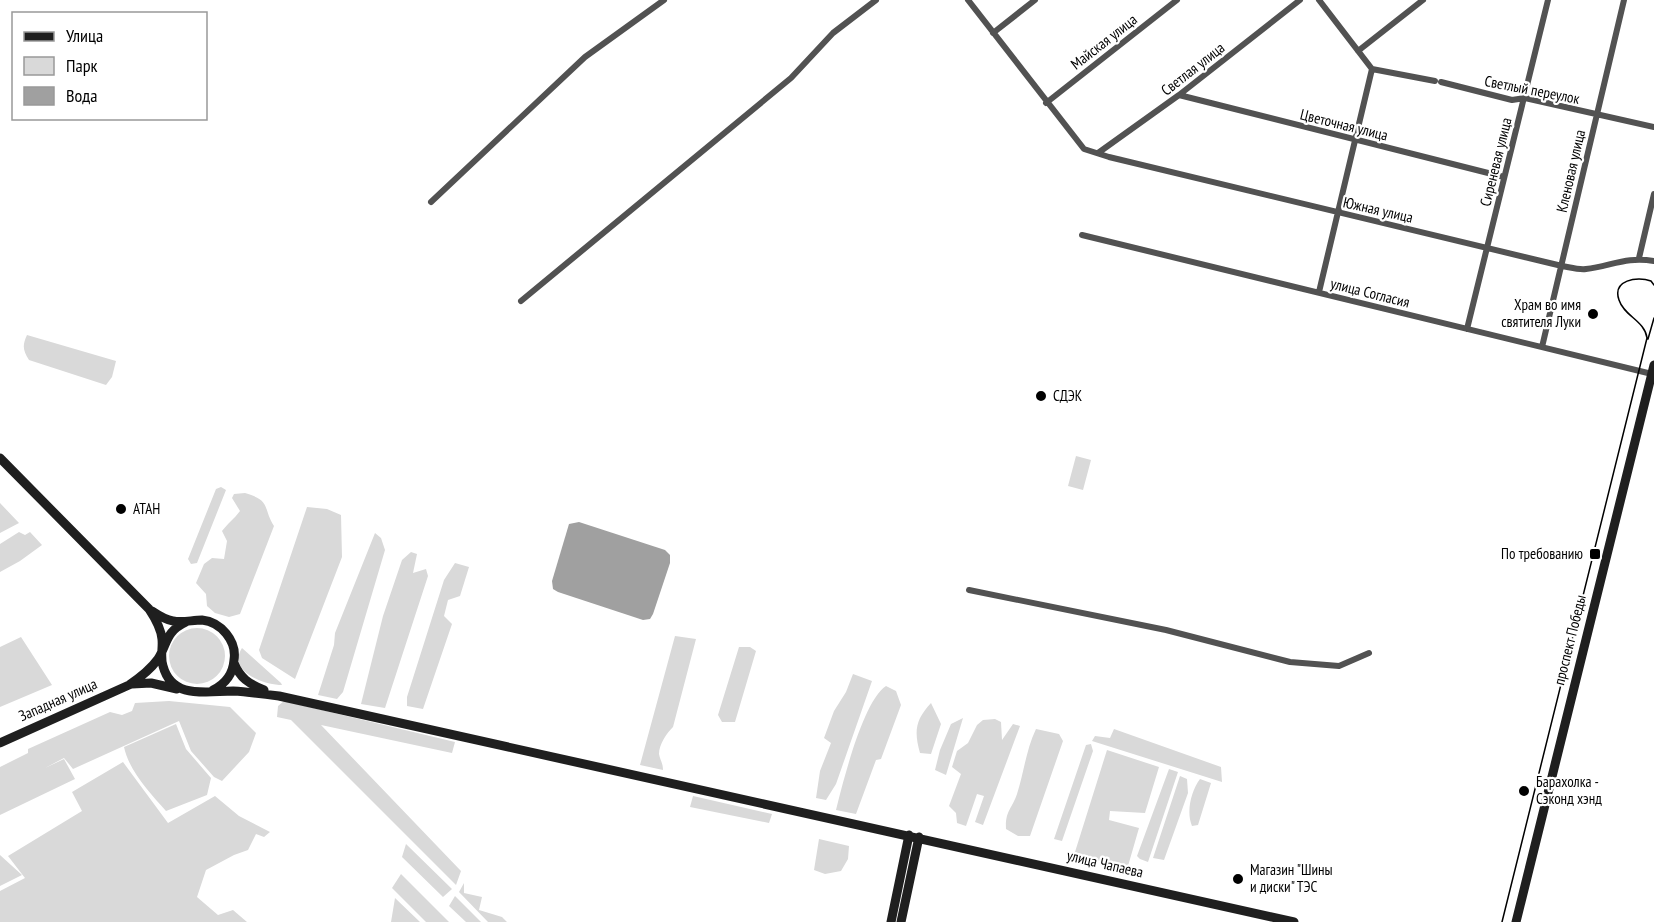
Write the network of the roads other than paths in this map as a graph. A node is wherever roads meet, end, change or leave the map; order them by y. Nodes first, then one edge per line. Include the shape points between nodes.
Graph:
1 (664, 0) edge
2 (876, 0) edge
3 (968, 0) edge
4 (1035, 0) edge
5 (1177, 0) edge
6 (1300, 0) edge
7 (1319, 0) edge
8 (1423, 0) edge
9 (1548, 0) edge
10 (1624, 0) edge
11 (993, 33) junction
12 (1358, 51) junction
13 (1372, 69) junction
14 (1179, 95) junction
15 (1525, 98) junction
16 (1046, 103) junction
17 (1596, 115) junction
18 (1654, 127) edge
19 (1354, 140) junction
20 (1098, 153) junction
21 (1504, 177) junction
22 (1654, 194) edge
23 (431, 202) dead end
24 (1339, 213) junction
25 (1082, 235) dead end
26 (1488, 248) junction
27 (1639, 258) junction
28 (1654, 261) edge
29 (1562, 266) junction
30 (1319, 292) junction
31 (521, 301) dead end
32 (1467, 329) junction
33 (1542, 348) junction
34 (1653, 370) edge
35 (0, 458) edge
36 (969, 590) dead end
37 (149, 609) junction
38 (186, 622) junction
39 (162, 652) junction
40 (1370, 653) dead end
41 (234, 663) junction
42 (129, 685) junction
43 (190, 692) junction
44 (208, 692) junction
45 (279, 696) junction
46 (0, 743) edge
47 (914, 836) junction
48 (891, 922) edge
49 (901, 922) edge
50 (1294, 922) edge
51 (1516, 922) edge

1 - 23 street via 585,57
2 - 31 street via 833,33 791,78
3 - 11 street, Южная улица
4 - 11 street
5 - 16 street, Майская улица
6 - 14 street, Светлая улица
7 - 12 street
8 - 12 street
9 - 15 street, Сиреневая улица
10 - 17 street, Кленовая улица
11 - 16 street, Южная улица
12 - 13 street
13 - 15 street, Светлый переулок via 1512,100
13 - 19 street
14 - 19 street, Цветочная улица
14 - 20 street, Светлая улица
15 - 17 street, Светлый переулок
15 - 21 street, Сиреневая улица
16 - 20 street, Южная улица via 1084,149
17 - 18 street, Светлый переулок
17 - 29 street, Кленовая улица
19 - 21 street, Цветочная улица
19 - 24 street
20 - 24 street, Южная улица
21 - 26 street, Сиреневая улица
22 - 27 street
24 - 26 street, Южная улица
24 - 30 street
25 - 30 street, улица Согласия
26 - 29 street, Южная улица
26 - 32 street, Сиреневая улица
27 - 28 street, Южная улица
27 - 29 street, Южная улица via 1584,269
29 - 33 street, Кленовая улица
30 - 32 street, улица Согласия
32 - 33 street, улица Согласия
33 - 34 street, улица Согласия
34 - 51 main road, проспект Победы
35 - 37 main road
36 - 40 street via 1166,630 1290,662 1339,666
37 - 38 main road via 167,619
37 - 39 main road via 162,638
38 - 39 main road via 169,634
38 - 41 main road via 208,622 222,629 234,648
39 - 42 main road, Западная улица via 147,673
39 - 43 main road via 162,666 168,678
41 - 44 main road via 225,681
41 - 45 main road via 245,681
42 - 43 main road, Западная улица via 160,684
42 - 46 main road, Западная улица
43 - 44 main road
44 - 45 main road
45 - 47 main road, улица Чапаева
47 - 48 main road
47 - 49 main road
47 - 50 main road, улица Чапаева

